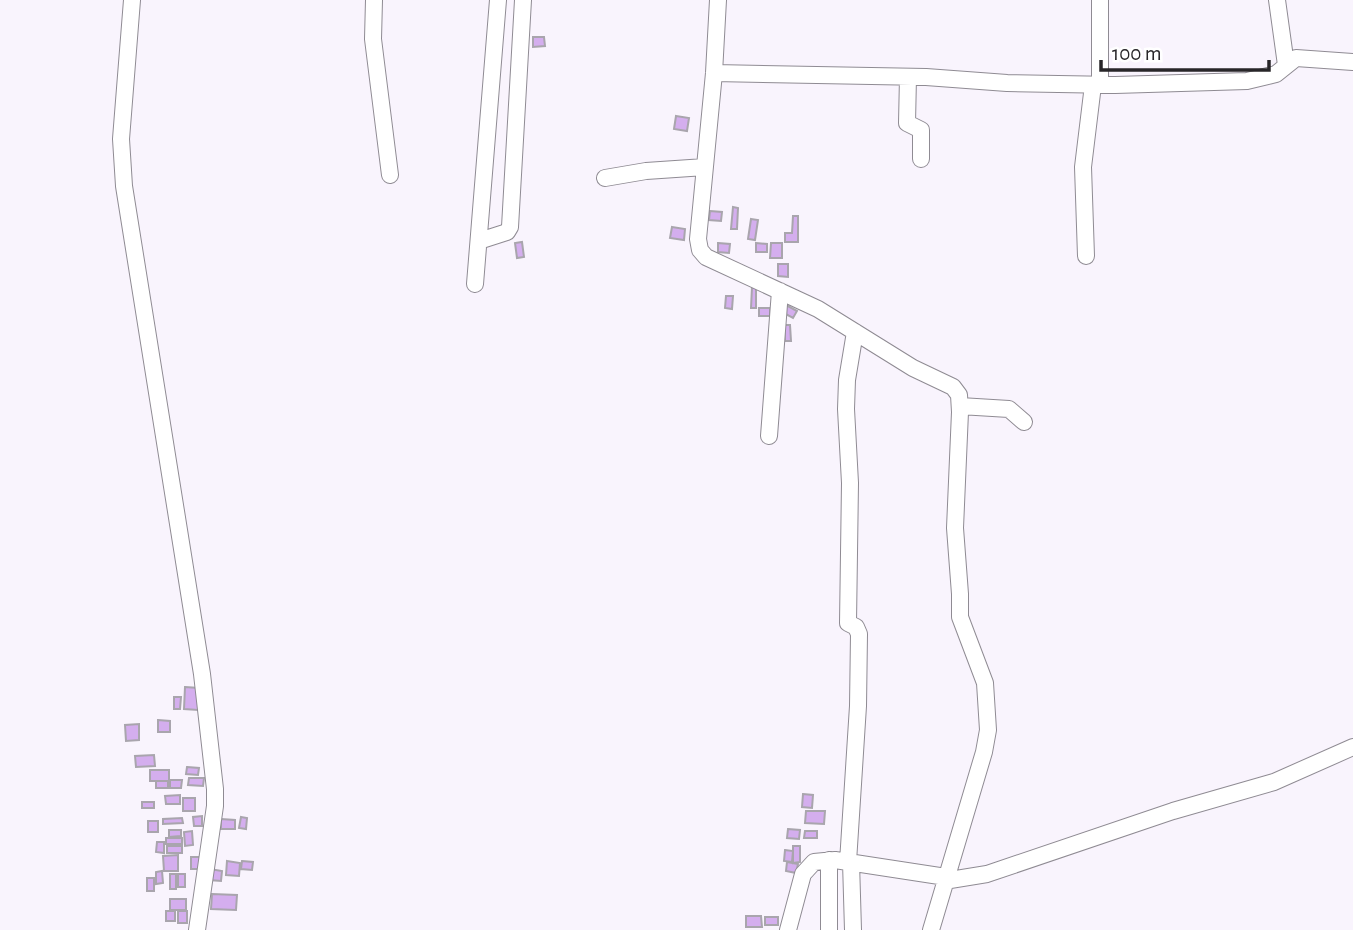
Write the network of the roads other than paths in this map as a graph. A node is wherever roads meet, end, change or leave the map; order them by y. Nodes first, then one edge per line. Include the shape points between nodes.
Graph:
1 (132, 0) edge
2 (373, 0) edge
3 (498, 0) edge
4 (523, 0) edge
5 (718, 0) edge
6 (1100, 0) edge
7 (1277, 0) edge
8 (1353, 62) edge
9 (1286, 65) junction
10 (713, 73) junction
11 (908, 77) junction
12 (1096, 85) junction
13 (921, 159) dead end
14 (705, 167) junction
15 (390, 175) dead end
16 (605, 178) dead end
17 (479, 241) junction
18 (1086, 256) dead end
19 (475, 284) dead end
20 (780, 291) junction
21 (855, 332) junction
22 (960, 406) junction
23 (1024, 422) dead end
24 (769, 436) dead end
25 (1353, 747) edge
26 (829, 860) junction
27 (850, 862) junction
28 (945, 879) junction
29 (197, 930) edge
30 (788, 930) edge
31 (829, 930) edge
32 (853, 930) edge
33 (931, 930) edge

1 - 29 street via 121,139 124,186 202,674 215,789
2 - 15 street via 373,39
3 - 17 street
4 - 17 street via 510,227
5 - 10 street
6 - 12 street
7 - 9 street
8 - 9 street via 1303,57
9 - 12 street via 1276,74 1247,81
10 - 11 street
10 - 14 street
11 - 12 street
11 - 13 street via 908,122 921,130
12 - 18 street via 1083,167
14 - 16 street
14 - 20 street via 700,250
17 - 19 street
20 - 21 street
20 - 24 street
21 - 22 street via 953,387
21 - 27 street via 846,400 848,623 859,634
22 - 23 street via 1009,409
22 - 28 street via 954,528 960,617 985,683 988,730
25 - 28 street via 1274,782 987,874
26 - 27 street
26 - 30 street via 814,862 803,874
26 - 31 street
27 - 28 street
27 - 32 street
28 - 33 street

